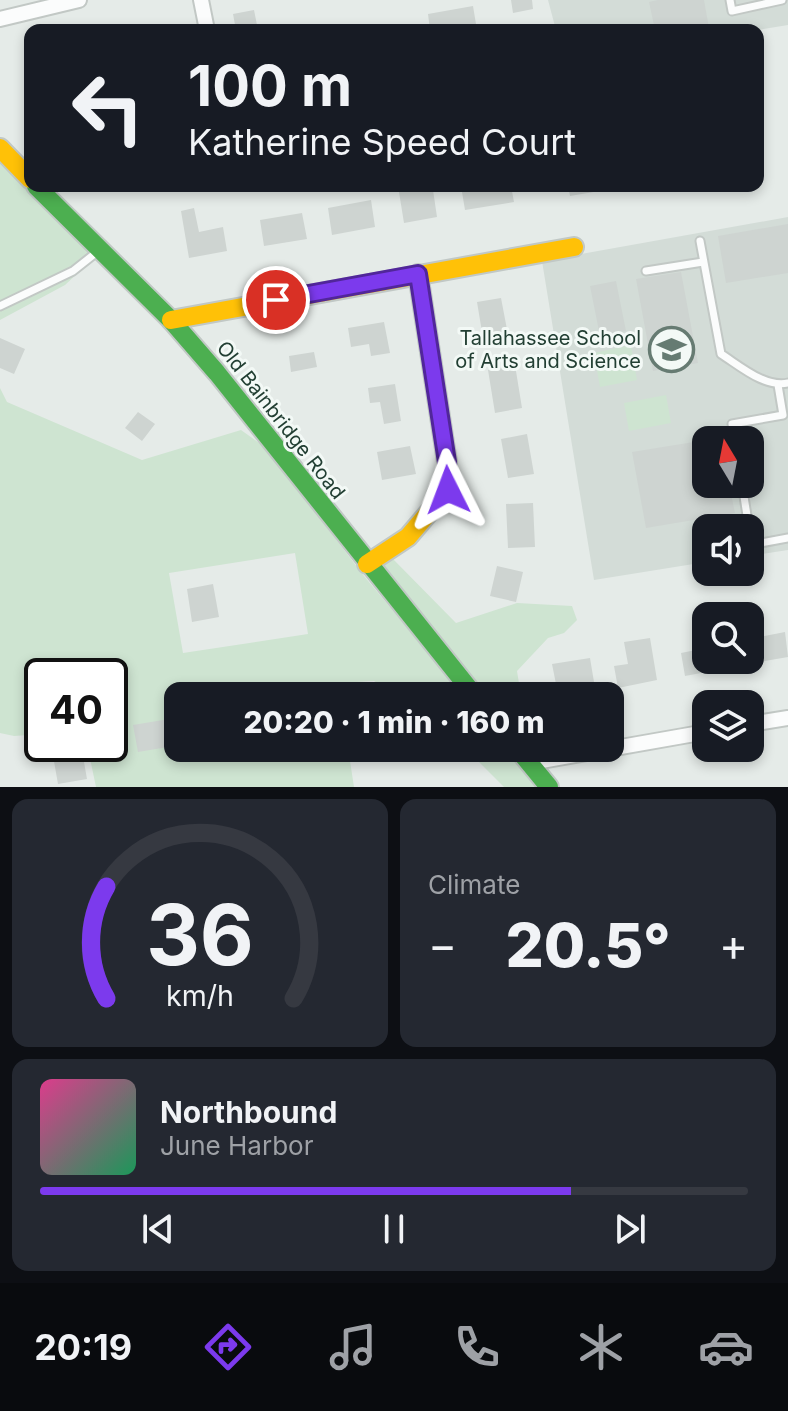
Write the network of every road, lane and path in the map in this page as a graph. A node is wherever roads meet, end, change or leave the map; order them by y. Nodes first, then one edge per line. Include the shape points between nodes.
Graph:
1 (79, 0) edge
2 (201, 0) edge
3 (730, 0) edge
4 (782, 0) edge
5 (0, 19) edge
6 (206, 24) edge
7 (0, 148) edge
8 (24, 173) edge
9 (42, 192) edge
10 (700, 241) dead end
11 (574, 247) dead end
12 (99, 250) junction
13 (703, 262) junction
14 (646, 271) dead end
15 (418, 274) junction
16 (0, 306) edge
17 (171, 320) junction
18 (788, 383) edge
19 (778, 385) junction
20 (732, 426) edge
21 (788, 538) edge
22 (764, 542) edge
23 (367, 564) junction
24 (464, 682) edge
25 (788, 718) edge
26 (764, 722) edge
27 (692, 734) edge
28 (530, 763) joint
29 (549, 787) edge

1 - 5 street
2 - 6 street
3 - 4 lane via 732,11
7 - 8 main road
9 - 12 main road, Old Bainbridge Road
10 - 13 lane
11 - 15 main road
12 - 16 lane via 73,271
12 - 17 main road, Old Bainbridge Road
13 - 14 lane
13 - 19 lane via 721,354
15 - 17 main road
15 - 23 main road via 448,490 408,537
17 - 23 main road, Old Bainbridge Road
18 - 19 lane
19 - 20 lane via 783,415
21 - 22 lane
23 - 24 main road, Old Bainbridge Road
25 - 26 street
27 - 28 street
28 - 29 main road

